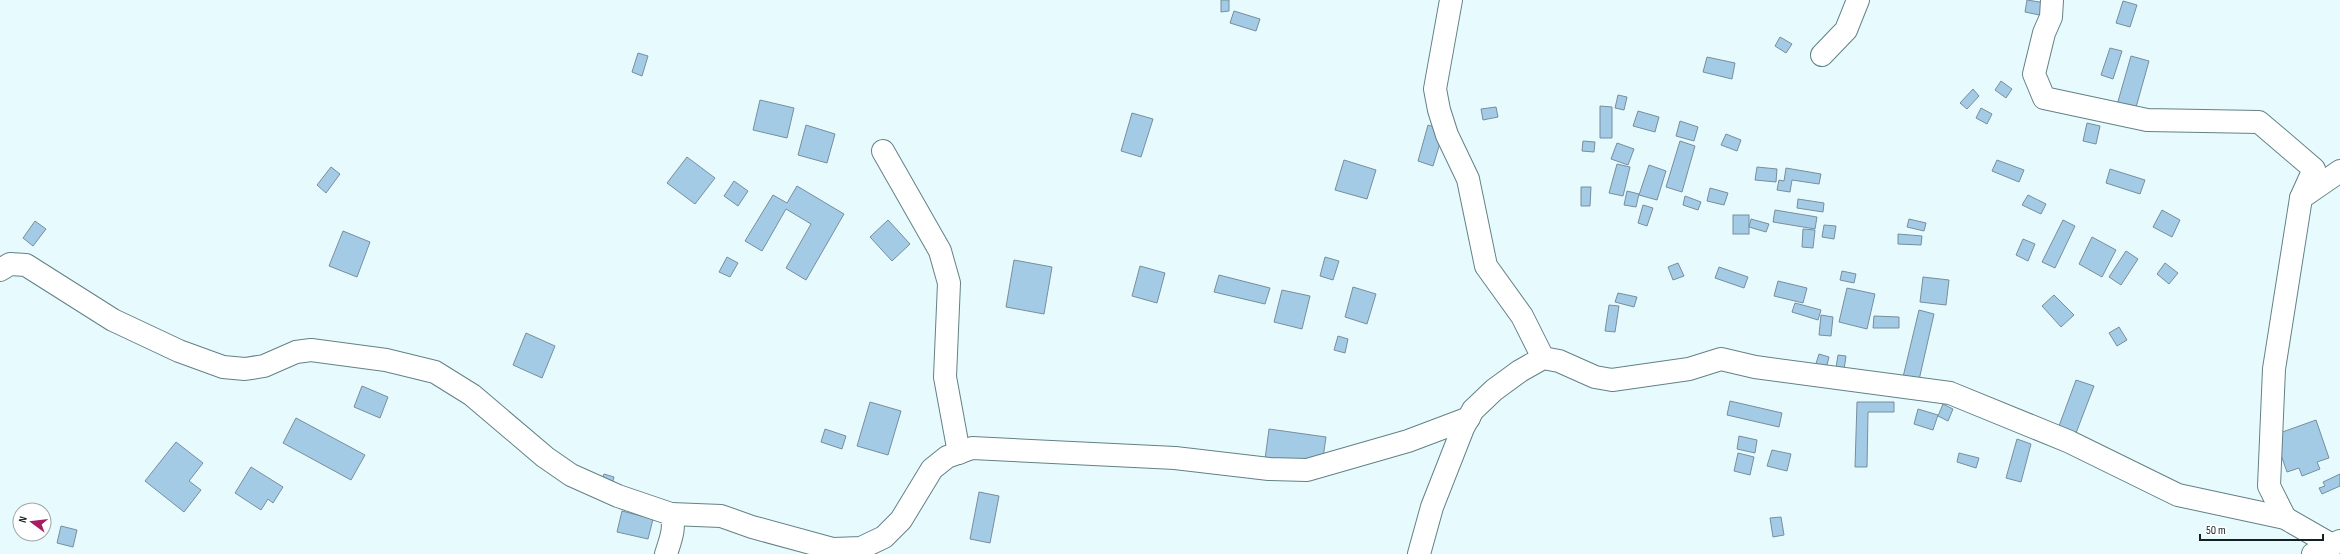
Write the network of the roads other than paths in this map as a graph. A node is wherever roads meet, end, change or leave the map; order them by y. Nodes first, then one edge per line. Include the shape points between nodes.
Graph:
1 (1451, 0) edge
2 (1858, 0) edge
3 (2052, 0) edge
4 (1822, 55) dead end
5 (883, 151) dead end
6 (2340, 171) edge
7 (2301, 198) junction
8 (0, 270) edge
9 (1543, 358) junction
10 (1469, 418) junction
11 (959, 454) junction
12 (2269, 486) junction
13 (2251, 510) junction
14 (671, 514) junction
15 (2285, 518) junction
16 (2328, 547) edge
17 (666, 554) edge
18 (1419, 554) edge

1 - 9 street via 1435,89 1439,110 1447,136 1468,179 1486,266 1522,316
2 - 4 street via 1846,30
3 - 7 street via 2051,17 2044,32 2034,74 2044,98 2147,120 2259,122 2314,169
5 - 11 street via 940,251 949,284 945,377
6 - 7 street
7 - 12 street via 2274,369
8 - 14 street via 10,264 26,265 113,320 179,351 223,367 245,369 264,366 296,352 311,350 386,360 434,372 472,395 545,457 571,475 618,496
9 - 10 street via 1494,390
9 - 13 street via 1559,361 1595,377 1612,380 1689,369 1721,360 1755,368 1950,393 2070,442 2178,495
10 - 11 street via 1408,441 1307,470 1269,469 1175,458 972,448
10 - 18 street via 1432,507
11 - 14 street via 938,463 902,520 884,537 861,548 833,549 721,516
12 - 13 street
12 - 15 street
13 - 15 street
14 - 17 street via 672,533
15 - 16 street

